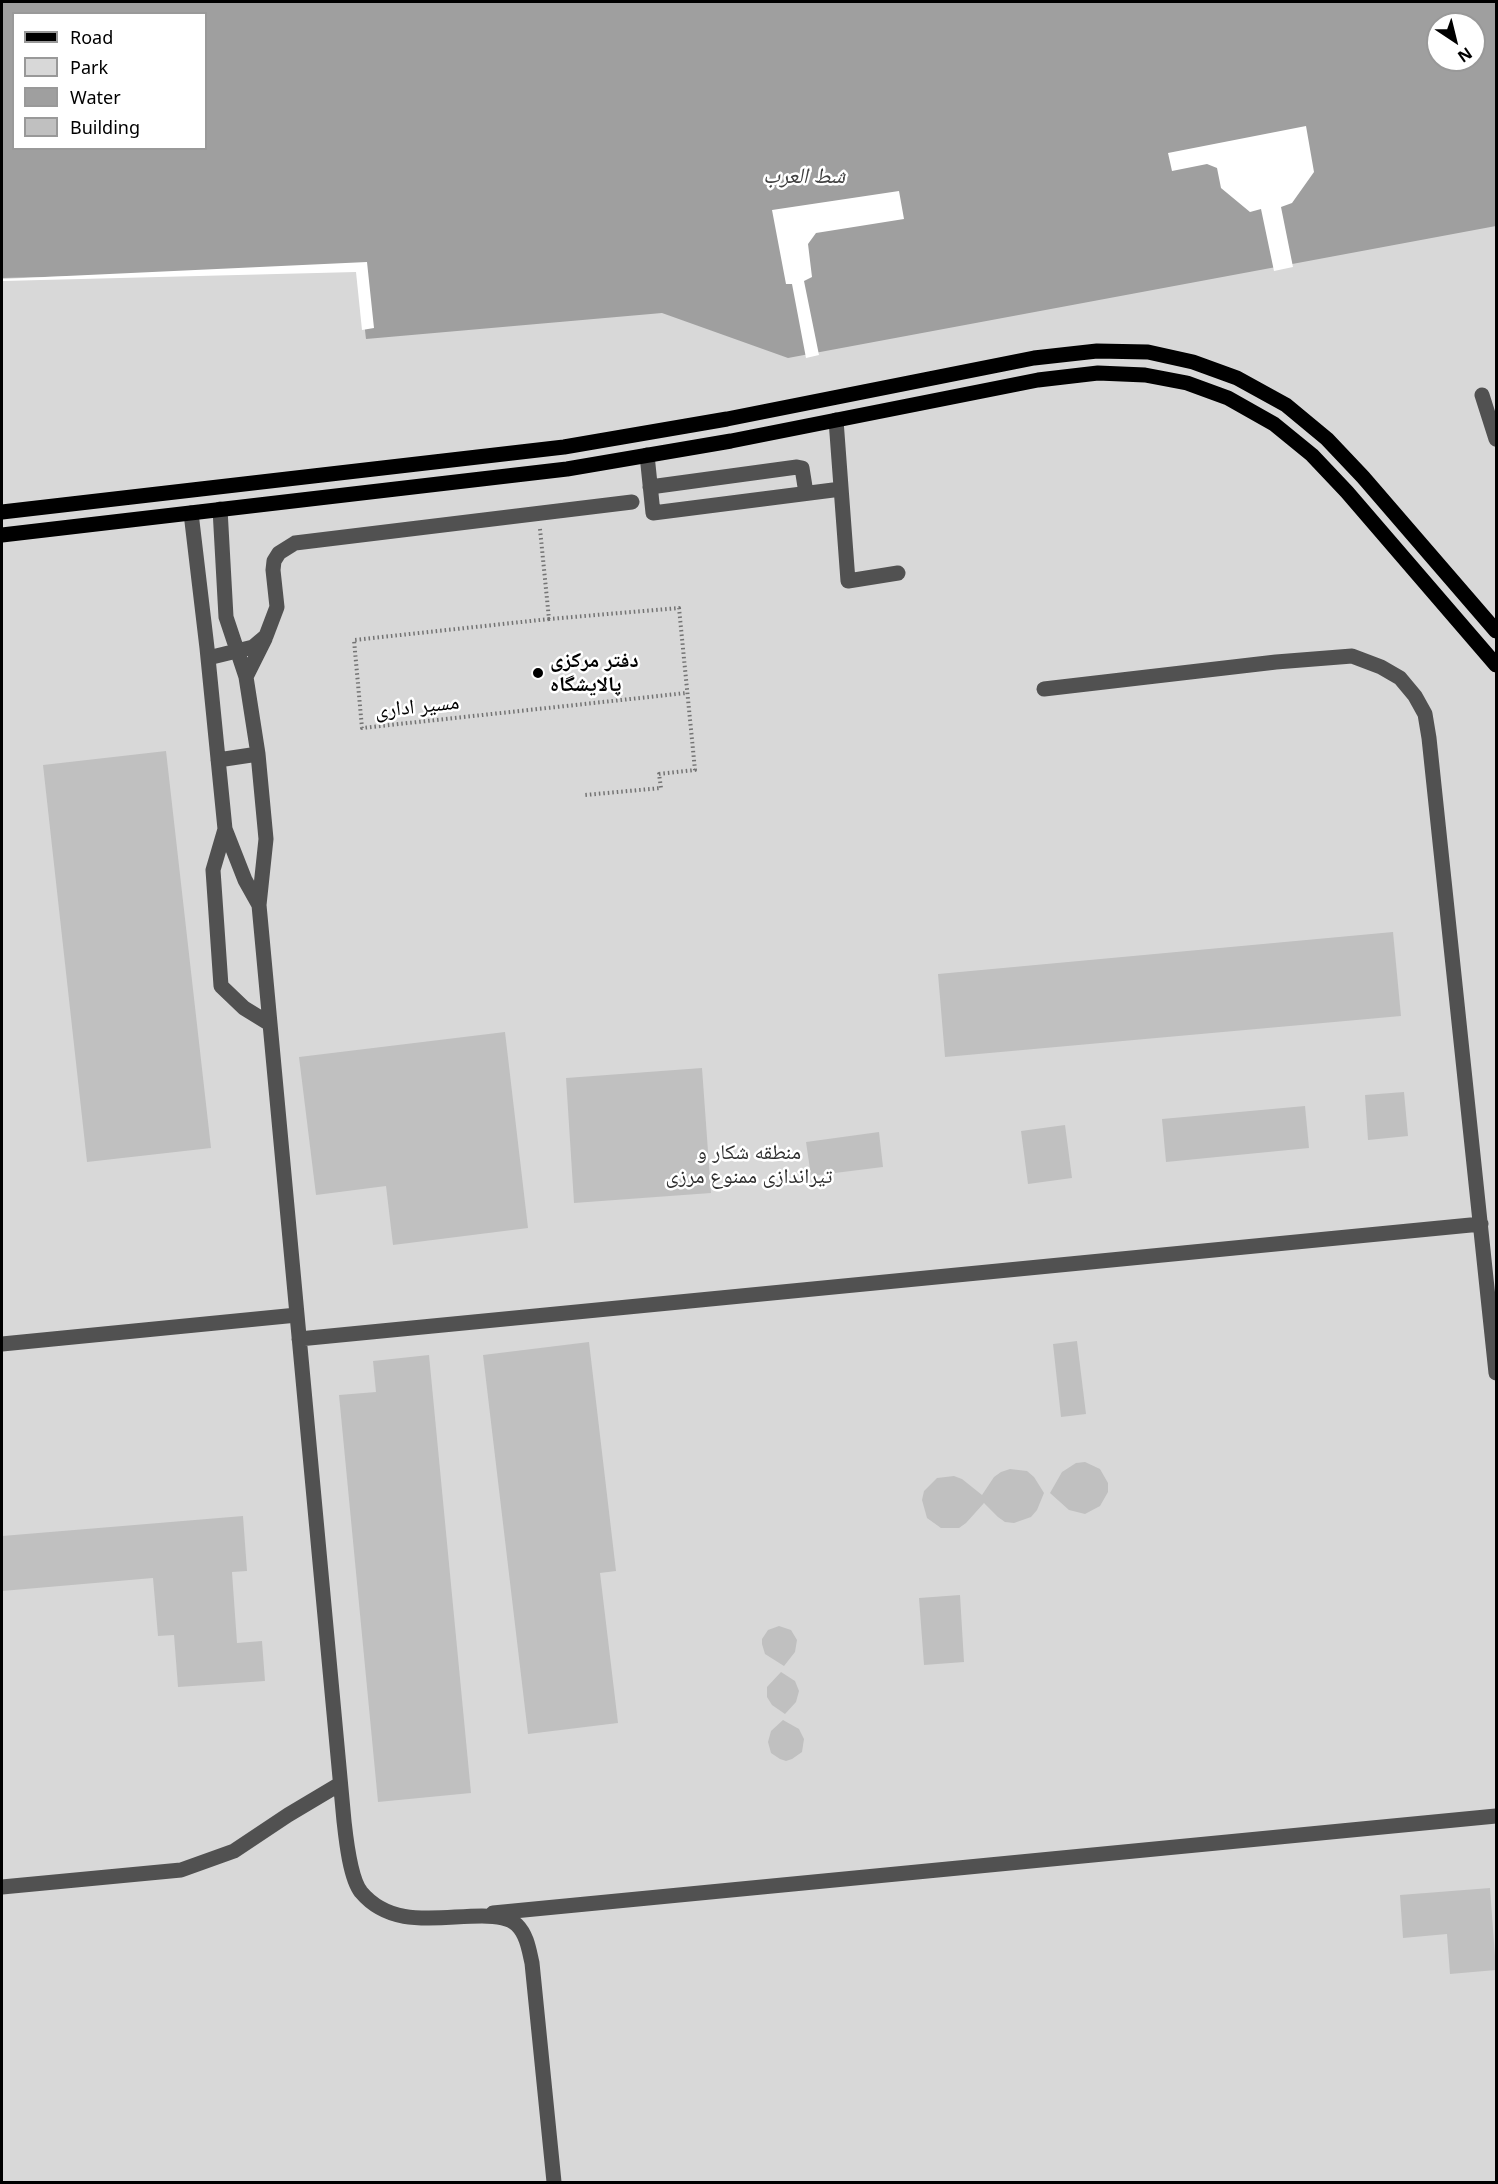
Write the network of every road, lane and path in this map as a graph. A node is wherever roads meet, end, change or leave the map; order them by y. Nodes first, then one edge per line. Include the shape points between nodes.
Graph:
1 (1482, 395) dead end
2 (836, 420) junction
3 (1497, 439) edge
4 (647, 455) junction
5 (218, 487) junction
6 (650, 488) junction
7 (841, 489) junction
8 (189, 491) junction
9 (806, 493) junction
10 (632, 502) dead end
11 (220, 509) junction
12 (2, 512) edge
13 (191, 513) junction
14 (538, 514) junction
15 (2, 535) edge
16 (898, 573) dead end
17 (549, 619) junction
18 (1497, 631) edge
19 (266, 636) junction
20 (237, 651) junction
21 (208, 658) junction
22 (1497, 665) edge
23 (246, 677) junction
24 (1044, 689) dead end
25 (686, 693) junction
26 (258, 754) junction
27 (218, 760) junction
28 (585, 795) dead end
29 (225, 830) junction
30 (259, 905) junction
31 (270, 1024) junction
32 (1481, 1224) junction
33 (297, 1315) junction
34 (299, 1339) junction
35 (2, 1344) edge
36 (1497, 1372) edge
37 (340, 1784) junction
38 (1497, 1816) edge
39 (2, 1887) edge
40 (457, 1916) junction
41 (554, 2182) edge

1 - 3 street
2 - 4 main road
2 - 7 street
2 - 22 main road via 1038,380 1098,374 1145,375 1187,383 1228,398 1274,424 1312,455
4 - 6 street
4 - 11 main road via 567,469
5 - 8 main road
5 - 11 main road
5 - 18 main road via 564,447 1034,358 1097,351 1148,352 1238,378 1286,405 1327,439 1363,477
6 - 9 street via 797,467 804,472
6 - 9 street via 653,513
7 - 9 street
7 - 16 street via 848,581
8 - 12 main road
8 - 13 main road
10 - 14 street
11 - 13 main road
11 - 20 street via 226,617
13 - 15 main road
13 - 21 street
14 - 17 path
14 - 19 street via 287,546 274,561 277,607
17 - 25 path, مسیر اداری via 679,608
17 - 25 path, مسیر اداری via 354,640 362,728
19 - 20 street via 253,647
19 - 23 street
20 - 21 street
20 - 23 street
21 - 27 street
23 - 26 street
24 - 32 street via 1352,656 1400,678 1415,696 1425,714 1430,738
25 - 28 path, مسیر اداری via 695,770 659,774 661,788
26 - 27 street
26 - 30 street via 266,839
27 - 29 street
29 - 30 street
29 - 31 street via 213,870 221,986 244,1008
30 - 31 street
31 - 33 street
32 - 34 street
32 - 36 street
33 - 34 street
33 - 35 street
34 - 37 street
37 - 39 street via 234,1851 181,1870
37 - 40 street via 350,1862 360,1891 382,1910 409,1919
38 - 40 street
40 - 41 street via 507,1920 517,1924 526,1938 532,1963

